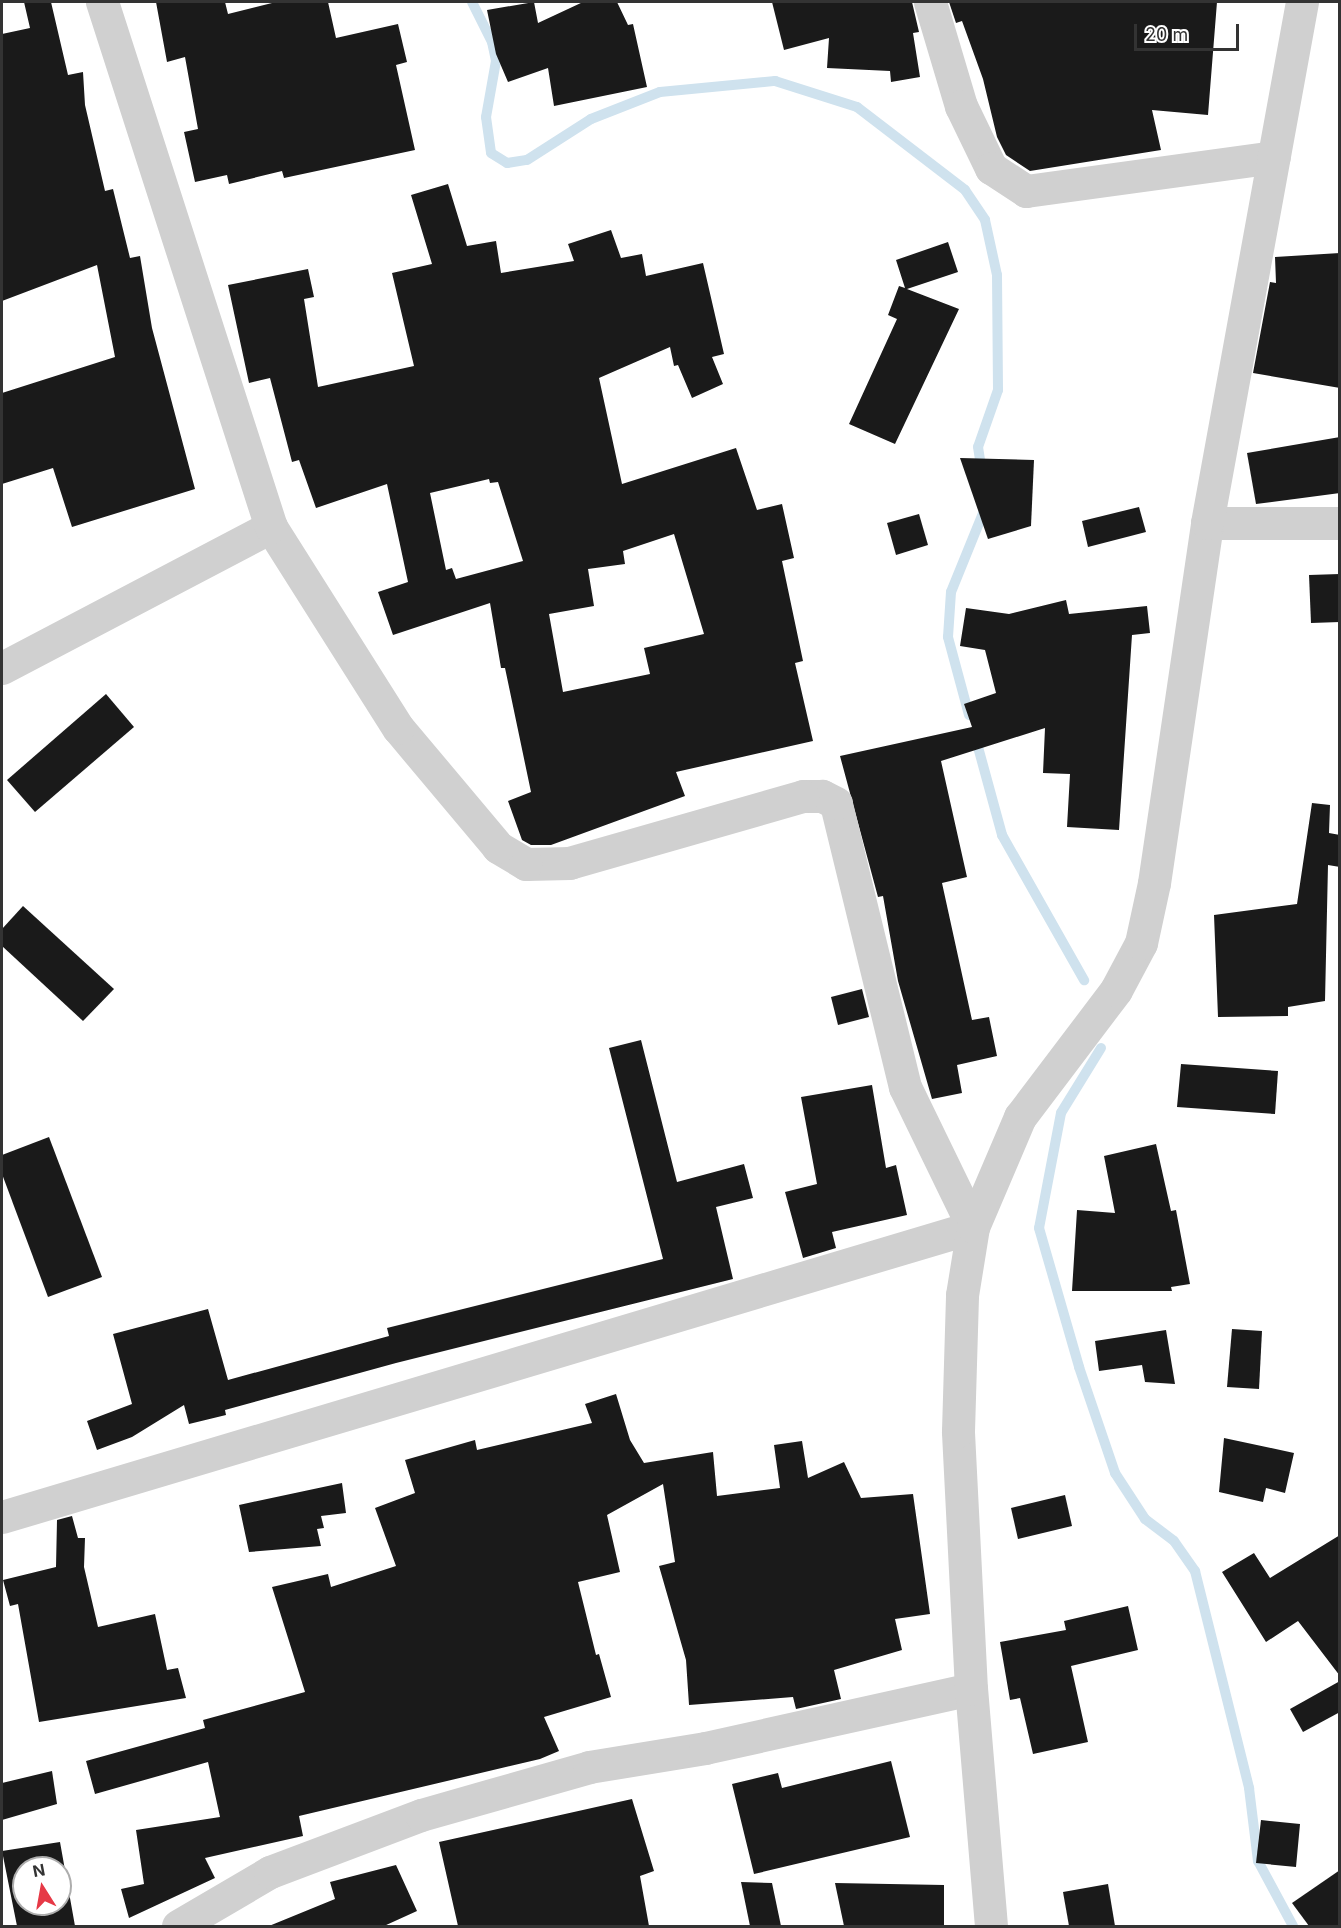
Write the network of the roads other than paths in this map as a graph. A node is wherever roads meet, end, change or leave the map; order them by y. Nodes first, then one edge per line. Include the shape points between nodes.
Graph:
1 (102, 2) edge
2 (930, 2) edge
3 (1302, 2) edge
4 (1274, 157) junction
5 (1207, 523) junction
6 (1340, 523) edge
7 (271, 526) junction
8 (2, 668) edge
9 (974, 1227) junction
10 (2, 1517) edge
11 (970, 1689) junction
12 (178, 1926) edge
13 (991, 1926) edge

1 - 7 street
2 - 4 street via 961,106 991,168 1026,191
3 - 4 street
4 - 5 street
5 - 6 street
5 - 9 street via 1154,883 1141,943 1116,990 1020,1117
7 - 8 street
7 - 9 street via 398,728 498,847 526,864 570,863 803,796 822,796 836,803 905,1087
9 - 10 street
9 - 11 street via 962,1294 958,1431
11 - 12 street via 705,1748 589,1767 421,1815 270,1872
11 - 13 street

